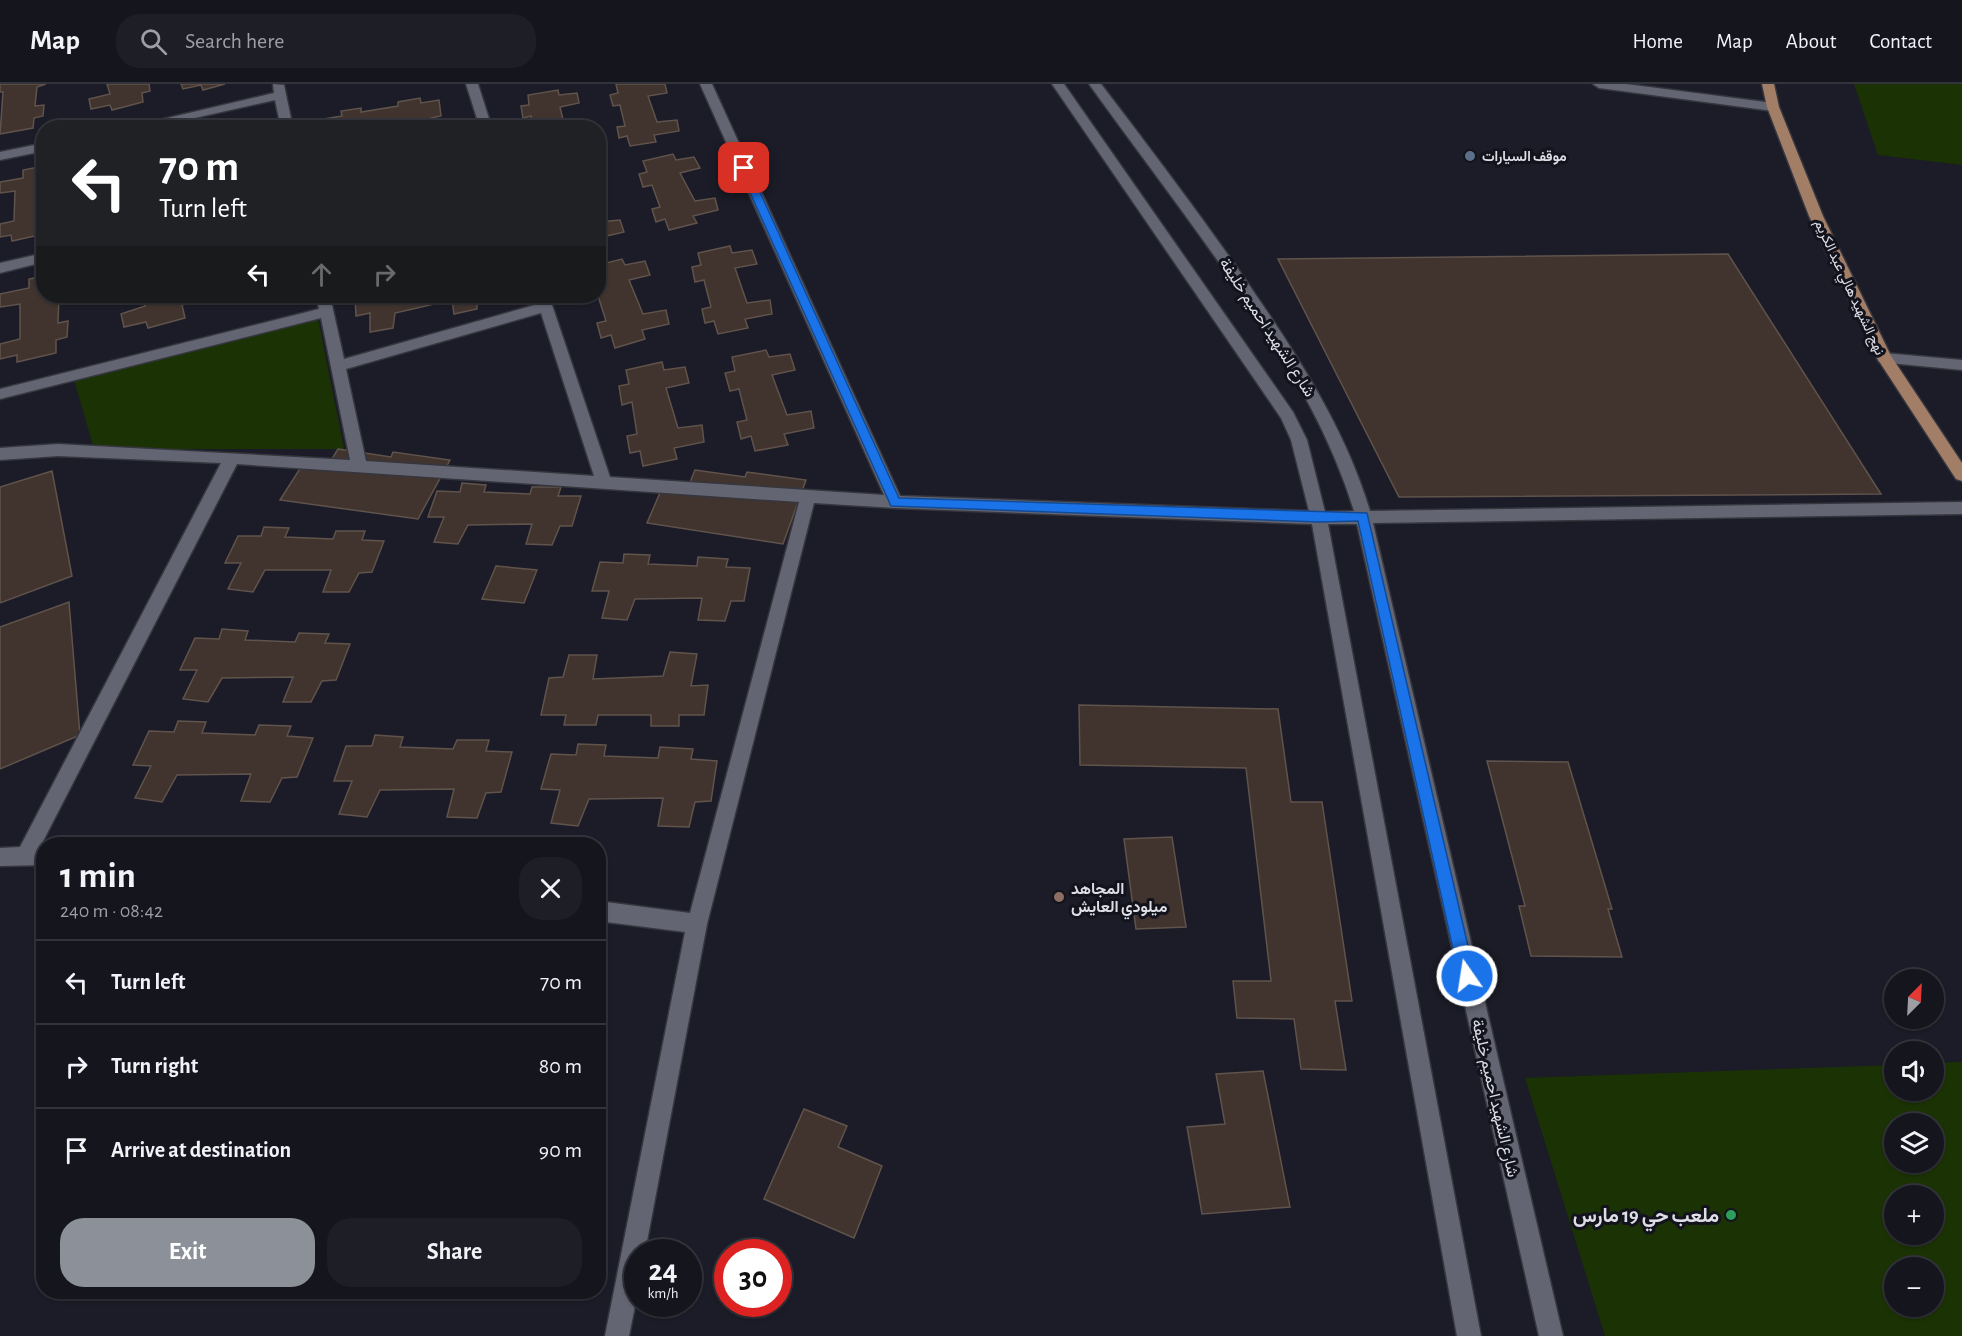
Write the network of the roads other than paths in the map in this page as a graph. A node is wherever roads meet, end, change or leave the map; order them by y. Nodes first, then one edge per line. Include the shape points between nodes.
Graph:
1 (472, 84) edge
2 (706, 84) edge
3 (1058, 84) edge
4 (1095, 84) edge
5 (1599, 84) edge
6 (1768, 84) edge
7 (279, 89) edge
8 (1773, 107) junction
9 (161, 120) edge
10 (285, 120) edge
11 (483, 120) edge
12 (36, 149) edge
13 (0, 156) edge
14 (36, 259) edge
15 (0, 268) edge
16 (325, 303) edge
17 (538, 303) edge
18 (545, 303) edge
19 (327, 312) junction
20 (1884, 358) junction
21 (1962, 364) edge
22 (338, 366) junction
23 (0, 394) edge
24 (0, 454) edge
25 (232, 458) junction
26 (359, 466) junction
27 (1962, 476) edge
28 (604, 483) junction
29 (808, 496) junction
30 (895, 502) junction
31 (1962, 508) edge
32 (1363, 516) junction
33 (1319, 518) junction
34 (44, 837) edge
35 (35, 855) edge
36 (0, 857) edge
37 (606, 912) edge
38 (697, 924) junction
39 (617, 1336) edge
40 (1469, 1336) edge
41 (1551, 1336) edge

1 - 11 street
2 - 30 street
3 - 33 street, شارع الشهيد احميم خليفة via 1288,416 1299,440
4 - 32 street, شارع الشهيد احميم خليفة via 1192,211 1296,364 1350,473
5 - 8 street
6 - 8 main road, نهج الشهيد هالي عبد الكريم
7 - 9 street
7 - 10 street
8 - 20 main road, نهج الشهيد هالي عبد الكريم via 1816,216
12 - 13 street
14 - 15 street
16 - 19 street
17 - 22 street
18 - 28 street
19 - 22 street
19 - 23 street
20 - 21 street
20 - 27 main road, نهج الشهيد هالي عبد الكريم
22 - 26 street
24 - 25 street via 58,450
25 - 26 street
25 - 34 street
26 - 28 street
28 - 29 street
29 - 30 street
29 - 38 street
30 - 33 street
31 - 32 street
32 - 33 street
32 - 41 street, شارع الشهيد احميم خليفة
33 - 40 street, شارع الشهيد احميم خليفة
35 - 36 street
37 - 38 street
38 - 39 street

